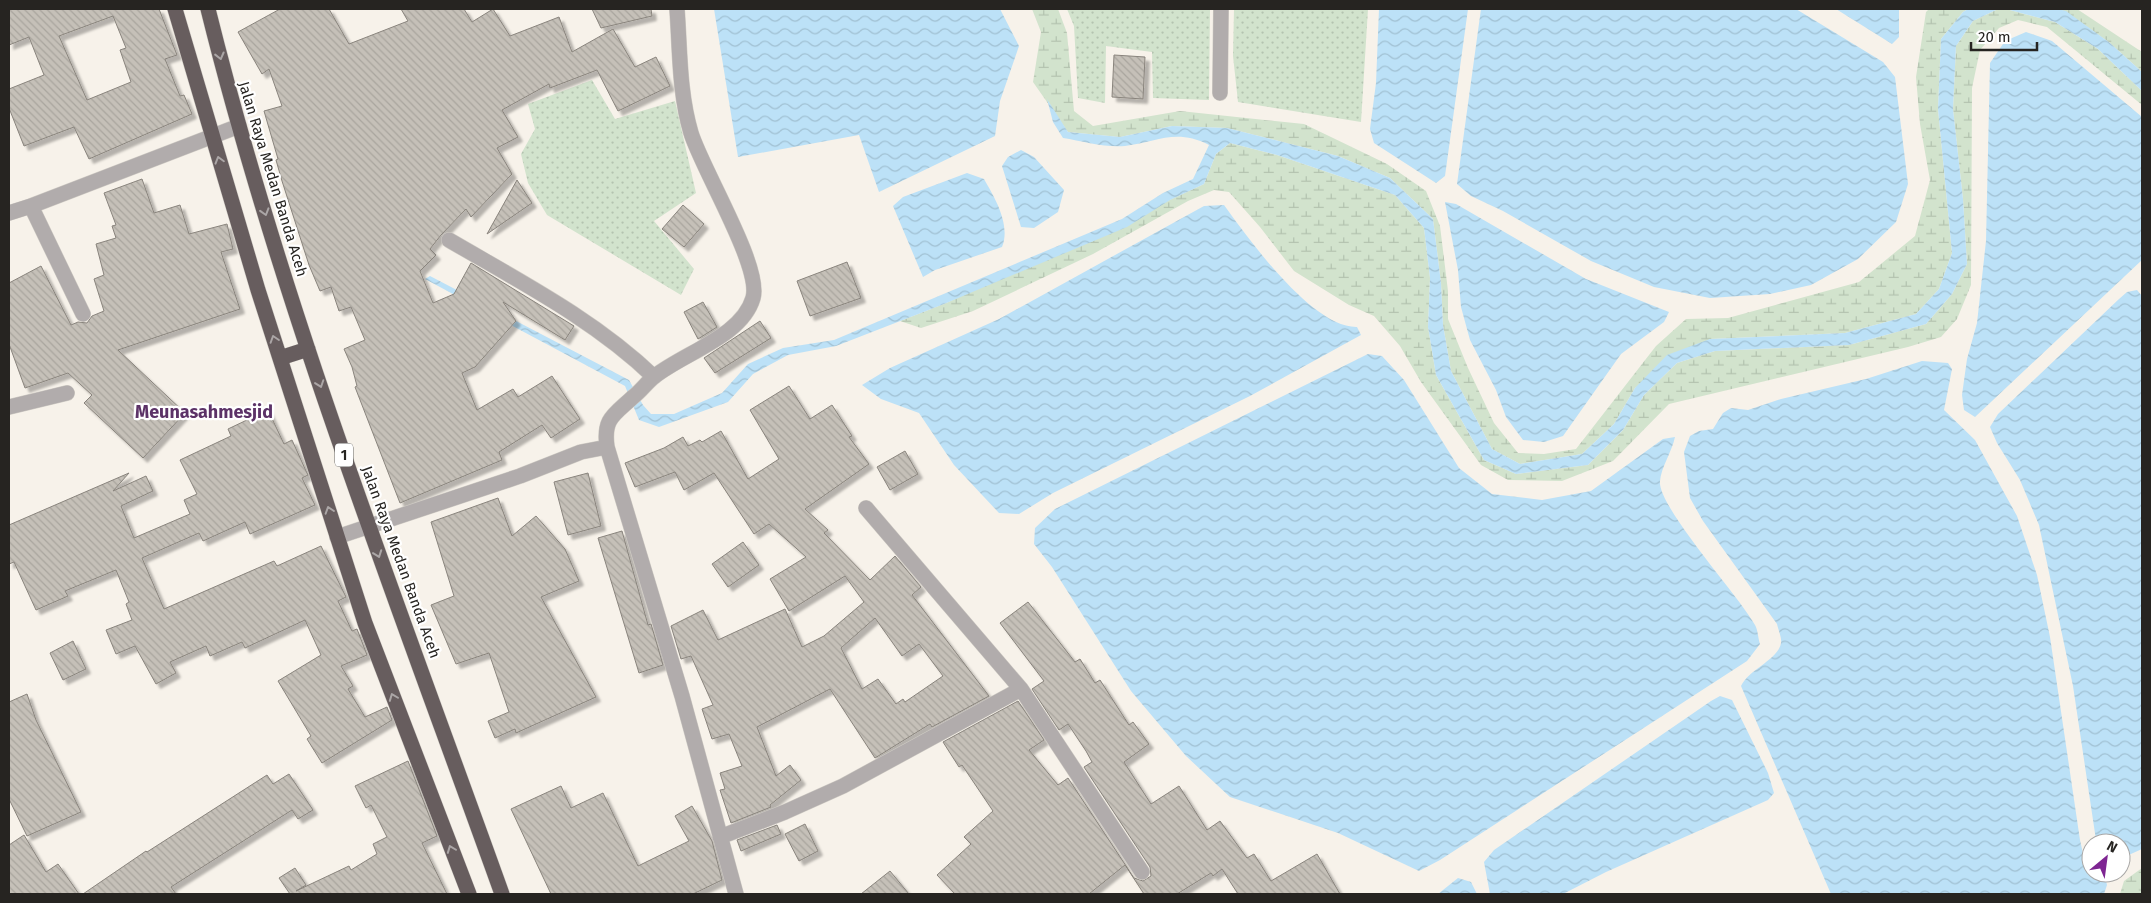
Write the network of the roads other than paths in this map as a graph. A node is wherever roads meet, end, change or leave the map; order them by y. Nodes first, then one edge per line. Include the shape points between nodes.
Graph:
1 (175, 9) edge
2 (208, 9) edge
3 (677, 9) edge
4 (1221, 9) edge
5 (1220, 93) dead end
6 (239, 126) junction
7 (212, 136) junction
8 (31, 206) junction
9 (9, 213) edge
10 (449, 240) dead end
11 (83, 314) dead end
12 (308, 349) junction
13 (280, 358) junction
14 (654, 377) junction
15 (67, 393) dead end
16 (9, 407) edge
17 (607, 447) junction
18 (866, 508) dead end
19 (367, 525) junction
20 (338, 537) junction
21 (1020, 690) junction
22 (720, 837) junction
23 (1142, 872) dead end
24 (469, 894) edge
25 (502, 894) edge
26 (736, 894) edge

1 - 7 highway, 1
2 -> 6 highway, Jalan Raya Medan Banda Aceh / 1
3 - 14 street via 685,104 691,133 747,259 754,296 746,316 732,330
4 - 5 street
6 - 7 street
6 -> 12 highway, Jalan Raya Medan Banda Aceh / 1
7 - 8 street
13 -> 7 highway, 1
8 - 9 street
8 - 11 street
10 - 14 street via 607,337
12 - 13 highway
12 -> 19 highway, Jalan Raya Medan Banda Aceh / 1
20 -> 13 highway, 1
14 - 17 street via 611,417 605,432
15 - 16 street
17 - 19 street via 581,452 520,476
17 - 22 street via 682,696
18 - 21 street
19 - 20 street
19 -> 25 highway, Jalan Raya Medan Banda Aceh / 1
24 -> 20 highway, 1 via 365,622
21 - 22 street via 843,786
21 - 23 street
22 - 26 street

